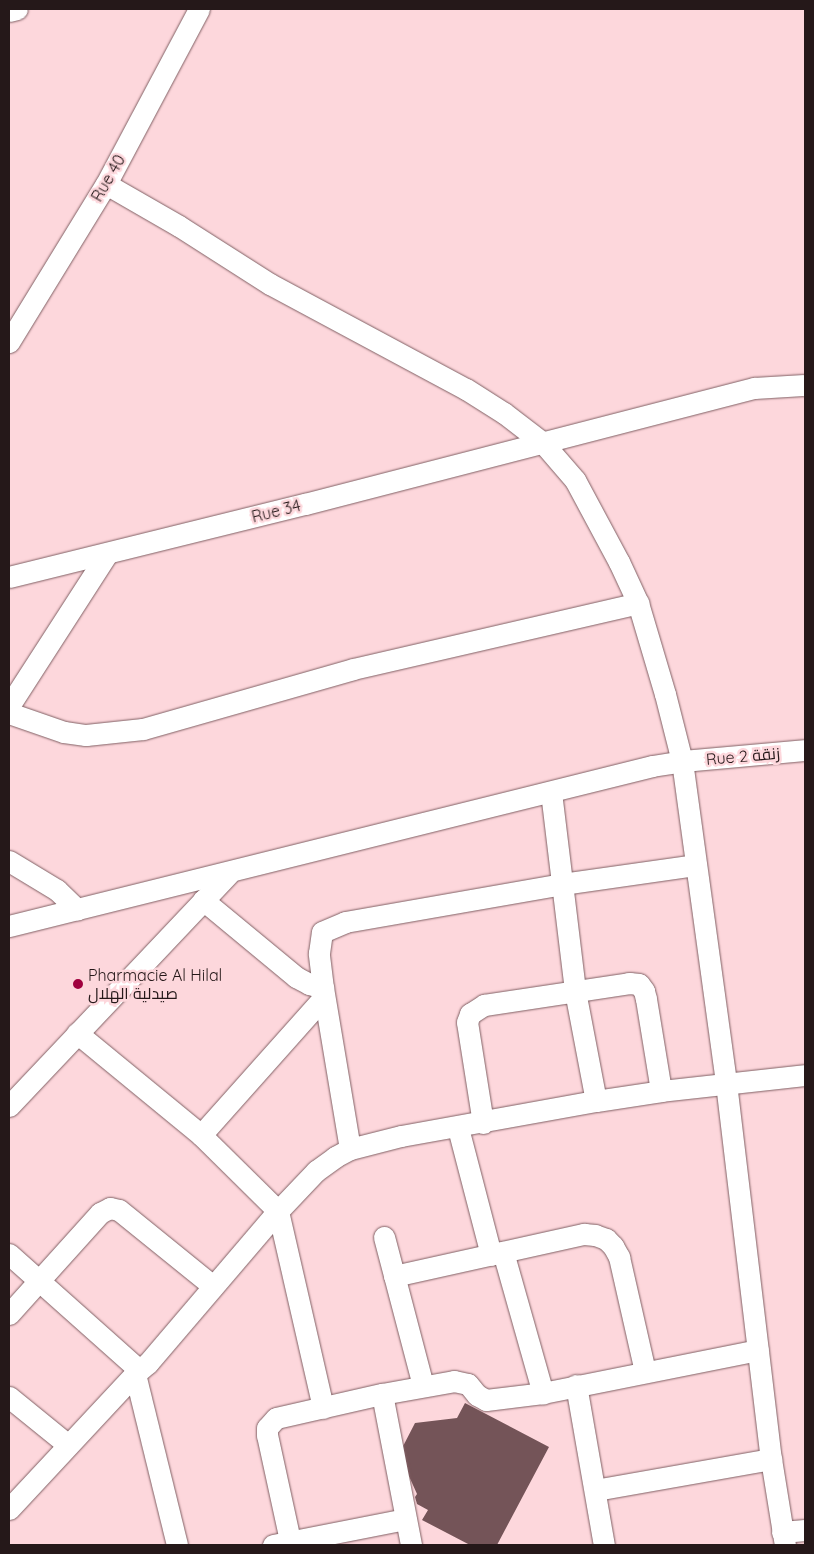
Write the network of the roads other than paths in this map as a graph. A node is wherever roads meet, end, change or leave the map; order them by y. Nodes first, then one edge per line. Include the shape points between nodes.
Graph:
1 (17, 9) edge
2 (199, 9) edge
3 (9, 11) edge
4 (106, 184) junction
5 (9, 342) edge
6 (805, 385) edge
7 (544, 443) junction
8 (107, 554) junction
9 (9, 577) edge
10 (638, 603) junction
11 (9, 706) edge
12 (9, 713) edge
13 (805, 750) edge
14 (682, 761) junction
15 (550, 792) junction
16 (9, 861) edge
17 (695, 865) junction
18 (230, 873) junction
19 (562, 884) junction
20 (203, 900) junction
21 (77, 909) junction
22 (9, 926) edge
23 (575, 991) junction
24 (323, 992) junction
25 (77, 1033) junction
26 (805, 1075) edge
27 (726, 1083) junction
28 (16, 1086) edge
29 (661, 1091) junction
30 (596, 1101) junction
31 (9, 1106) edge
32 (483, 1123) junction
33 (458, 1128) junction
34 (201, 1135) junction
35 (350, 1149) junction
36 (278, 1211) junction
37 (384, 1237) dead end
38 (9, 1254) edge
39 (497, 1254) junction
40 (394, 1276) junction
41 (40, 1281) junction
42 (213, 1286) junction
43 (9, 1314) edge
44 (758, 1350) junction
45 (645, 1371) junction
46 (137, 1372) junction
47 (576, 1385) junction
48 (423, 1386) junction
49 (543, 1393) junction
50 (382, 1394) junction
51 (9, 1397) edge
52 (323, 1408) junction
53 (68, 1445) junction
54 (772, 1459) junction
55 (595, 1490) junction
56 (9, 1509) edge
57 (405, 1519) junction
58 (805, 1530) edge
59 (784, 1539) edge
60 (285, 1544) edge
61 (177, 1545) edge
62 (412, 1545) edge
63 (604, 1545) edge

1 - 3 street
2 - 4 street, Rue 40
4 - 5 street, Rue 40
4 - 7 street via 270,284 466,390
6 - 7 street, Rue 34 via 754,388
7 - 8 street, Rue 34
7 - 10 street via 575,480
8 - 9 street, Rue 34
8 - 11 street
10 - 12 street via 353,669 144,729 86,735 64,732
10 - 14 street
13 - 14 street, Rue 2 زنقة
14 - 15 street, Rue 2 زنقة
14 - 17 street
15 - 18 street, Rue 2 زنقة
15 - 19 street
16 - 21 street via 57,890
17 - 19 street
17 - 27 street
18 - 20 street
18 - 21 street, Rue 2 زنقة
19 - 23 street
19 - 24 street via 345,922 329,928 322,932 319,943
20 - 24 street via 296,977
20 - 25 street
21 - 22 street, Rue 2 زنقة
23 - 29 street via 634,983 642,987
23 - 30 street
23 - 32 street via 484,1005 470,1014 468,1034
24 - 34 street
24 - 35 street
25 - 28 street
25 - 34 street
26 - 27 street
27 - 29 street
27 - 44 street
28 - 31 street
29 - 30 street
30 - 32 street
32 - 33 street
33 - 35 street via 401,1136
33 - 39 street
34 - 36 street
35 - 36 street via 316,1171
36 - 42 street
36 - 52 street
37 - 40 street
38 - 41 street
39 - 40 street
39 - 45 street via 584,1234 606,1239 614,1246 619,1258
39 - 49 street
40 - 48 street
41 - 42 street via 104,1209 114,1208
41 - 43 street
41 - 46 street
42 - 46 street
44 - 45 street
44 - 54 street
45 - 47 street
46 - 53 street
46 - 61 street
47 - 49 street
47 - 55 street
48 - 49 street via 462,1381 486,1400
48 - 50 street
50 - 52 street
50 - 57 street
51 - 53 street
52 - 60 street via 276,1418 267,1428
53 - 56 street
54 - 55 street
54 - 59 street
55 - 63 street
57 - 60 street
57 - 62 street
58 - 59 street

